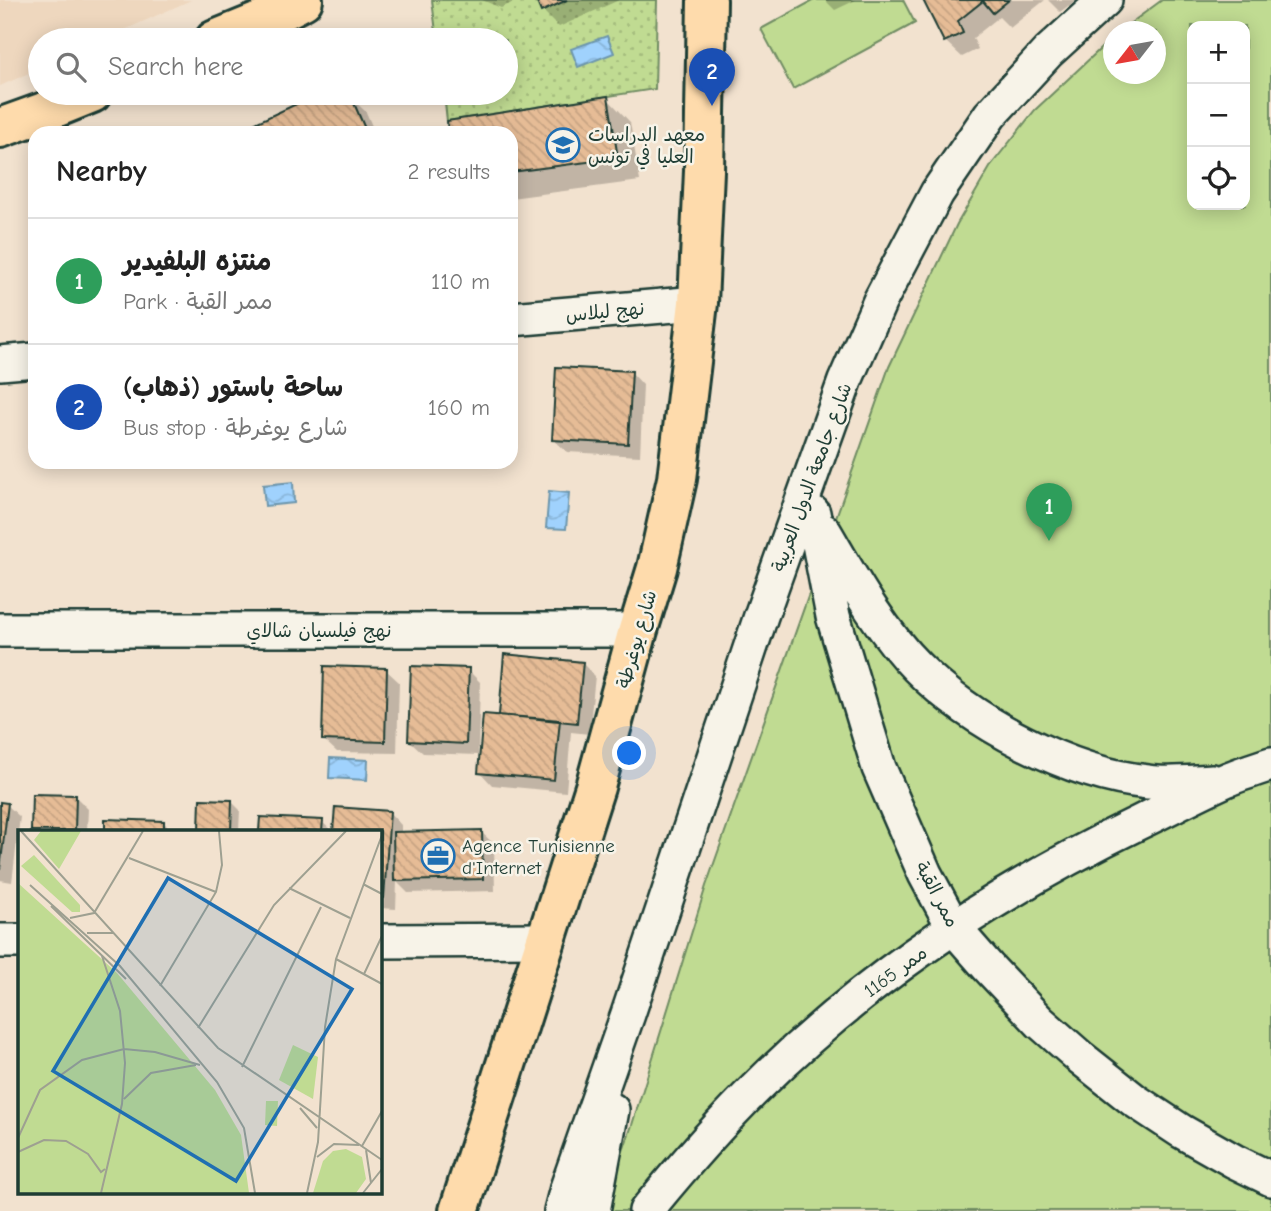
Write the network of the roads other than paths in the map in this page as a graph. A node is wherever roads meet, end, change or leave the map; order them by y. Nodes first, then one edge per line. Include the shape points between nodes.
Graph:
1 (303, 0) edge
2 (707, 0) edge
3 (713, 0) edge
4 (1105, 0) edge
5 (244, 28) edge
6 (706, 46) junction
7 (62, 105) edge
8 (0, 128) edge
9 (698, 303) junction
10 (518, 318) edge
11 (28, 361) edge
12 (0, 363) edge
13 (810, 500) junction
14 (0, 630) edge
15 (638, 630) junction
16 (1271, 764) edge
17 (1229, 779) junction
18 (954, 928) junction
19 (545, 940) junction
20 (0, 941) edge
21 (18, 941) edge
22 (382, 941) edge
23 (628, 1014) junction
24 (1271, 1179) edge
25 (458, 1211) edge
26 (561, 1211) edge
27 (593, 1211) edge
28 (646, 1211) edge

1 - 5 main road
2 - 6 main road, شارع يوغرطة
3 - 6 main road, شارع يوغرطة
4 - 13 street, شارع جامعة الدول العربية via 1048,52 990,115 937,193 845,380
6 - 9 main road, شارع يوغرطة
7 - 8 main road
9 - 10 street, نهج ليلاس
9 - 15 main road, شارع يوغرطة via 677,479
11 - 12 street
13 - 17 street via 888,633 916,667 993,726 1074,765 1110,775 1147,782
13 - 18 street, ممر القبة via 833,616 878,768
13 - 23 street, شارع جامعة الدول العربية via 761,615
14 - 15 street, نهج فيلسيان شالاي
15 - 19 main road, شارع يوغرطة via 595,787
16 - 17 street, ممر 1165
17 - 18 street, ممر 1165 via 1035,877
18 - 24 street, ممر القبة via 1040,1023 1134,1100
18 - 28 street, ممر 1165 via 867,990 784,1060 693,1154
19 - 22 street
19 - 25 main road, شارع يوغرطة
20 - 21 street
23 - 26 street, شارع جامعة الدول العربية
23 - 27 street, شارع جامعة الدول العربية

